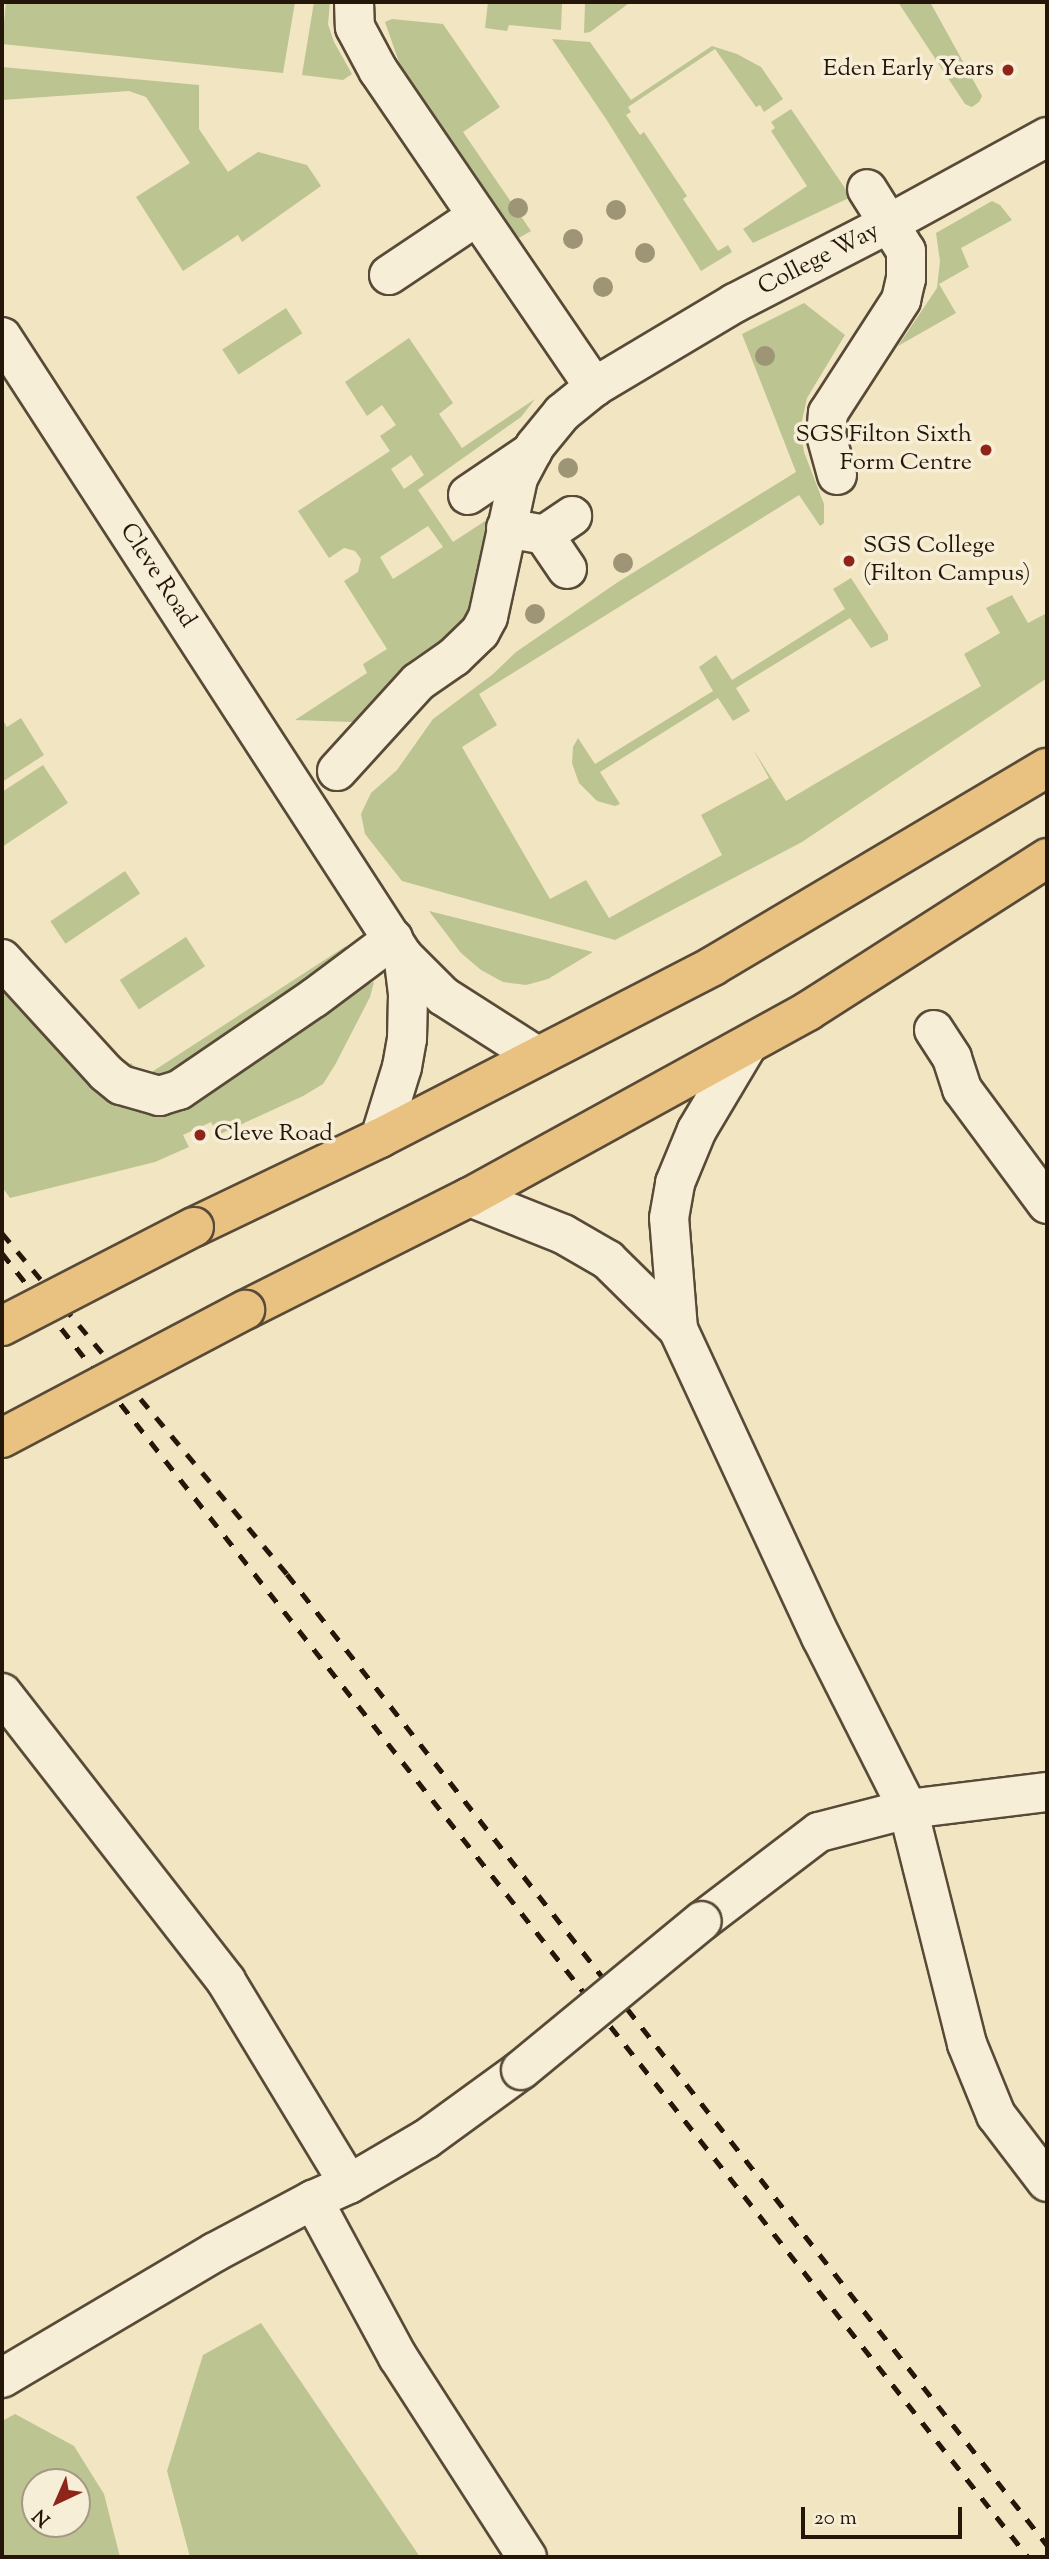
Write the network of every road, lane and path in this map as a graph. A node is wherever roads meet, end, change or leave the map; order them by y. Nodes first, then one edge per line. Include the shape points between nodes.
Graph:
1 (354, 2) edge
2 (1047, 137) edge
3 (867, 189) dead end
4 (477, 216) junction
5 (890, 223) junction
6 (389, 275) dead end
7 (2, 337) edge
8 (594, 387) junction
9 (533, 451) junction
10 (837, 475) dead end
11 (468, 495) dead end
12 (506, 528) junction
13 (567, 569) dead end
14 (337, 771) dead end
15 (1038, 773) edge
16 (1047, 858) edge
17 (398, 947) junction
18 (2, 959) edge
19 (934, 1030) dead end
20 (747, 1046) junction
21 (537, 1056) junction
22 (380, 1138) junction
23 (470, 1197) junction
24 (1047, 1204) edge
25 (2, 1325) edge
26 (678, 1329) junction
27 (2, 1438) edge
28 (2, 1693) edge
29 (1047, 1791) edge
30 (908, 1809) junction
31 (1047, 2182) edge
32 (349, 2184) junction
33 (313, 2200) junction
34 (2, 2378) edge
35 (527, 2557) edge

1 - 4 street via 352,18 359,39
2 - 5 street, College Way via 1014,171
3 - 5 street
4 - 6 street
4 - 8 street
5 - 8 street, College Way via 735,303
5 - 10 street via 906,251 906,279 901,300 828,413 826,435
7 - 17 street, Cleve Road
8 - 9 street, College Way via 562,413
9 - 11 street
9 - 12 street, College Way via 518,478
12 - 13 street via 558,525
12 - 14 street, College Way via 488,617 480,632 418,682
15 - 21 main road via 713,966
16 - 20 main road via 841,992
17 - 18 street via 179,1090 159,1096 121,1085 106,1073
17 - 21 street, Cleve Road via 443,996
17 - 22 street, Cleve Road via 408,995 407,1039
19 - 24 street via 952,1058 962,1089
20 - 23 main road
20 - 26 street via 697,1130 675,1183 669,1218
21 - 22 main road
22 - 25 main road, bridge
23 - 26 street via 563,1234 608,1260
23 - 27 main road, bridge
26 - 30 street via 821,1637
28 - 32 street via 226,1981
29 - 30 street
30 - 31 street via 967,2044 996,2115
30 - 32 street, bridge via 819,1832 520,2070 426,2138
32 - 33 street
33 - 34 street via 192,2264
33 - 35 street via 398,2357

